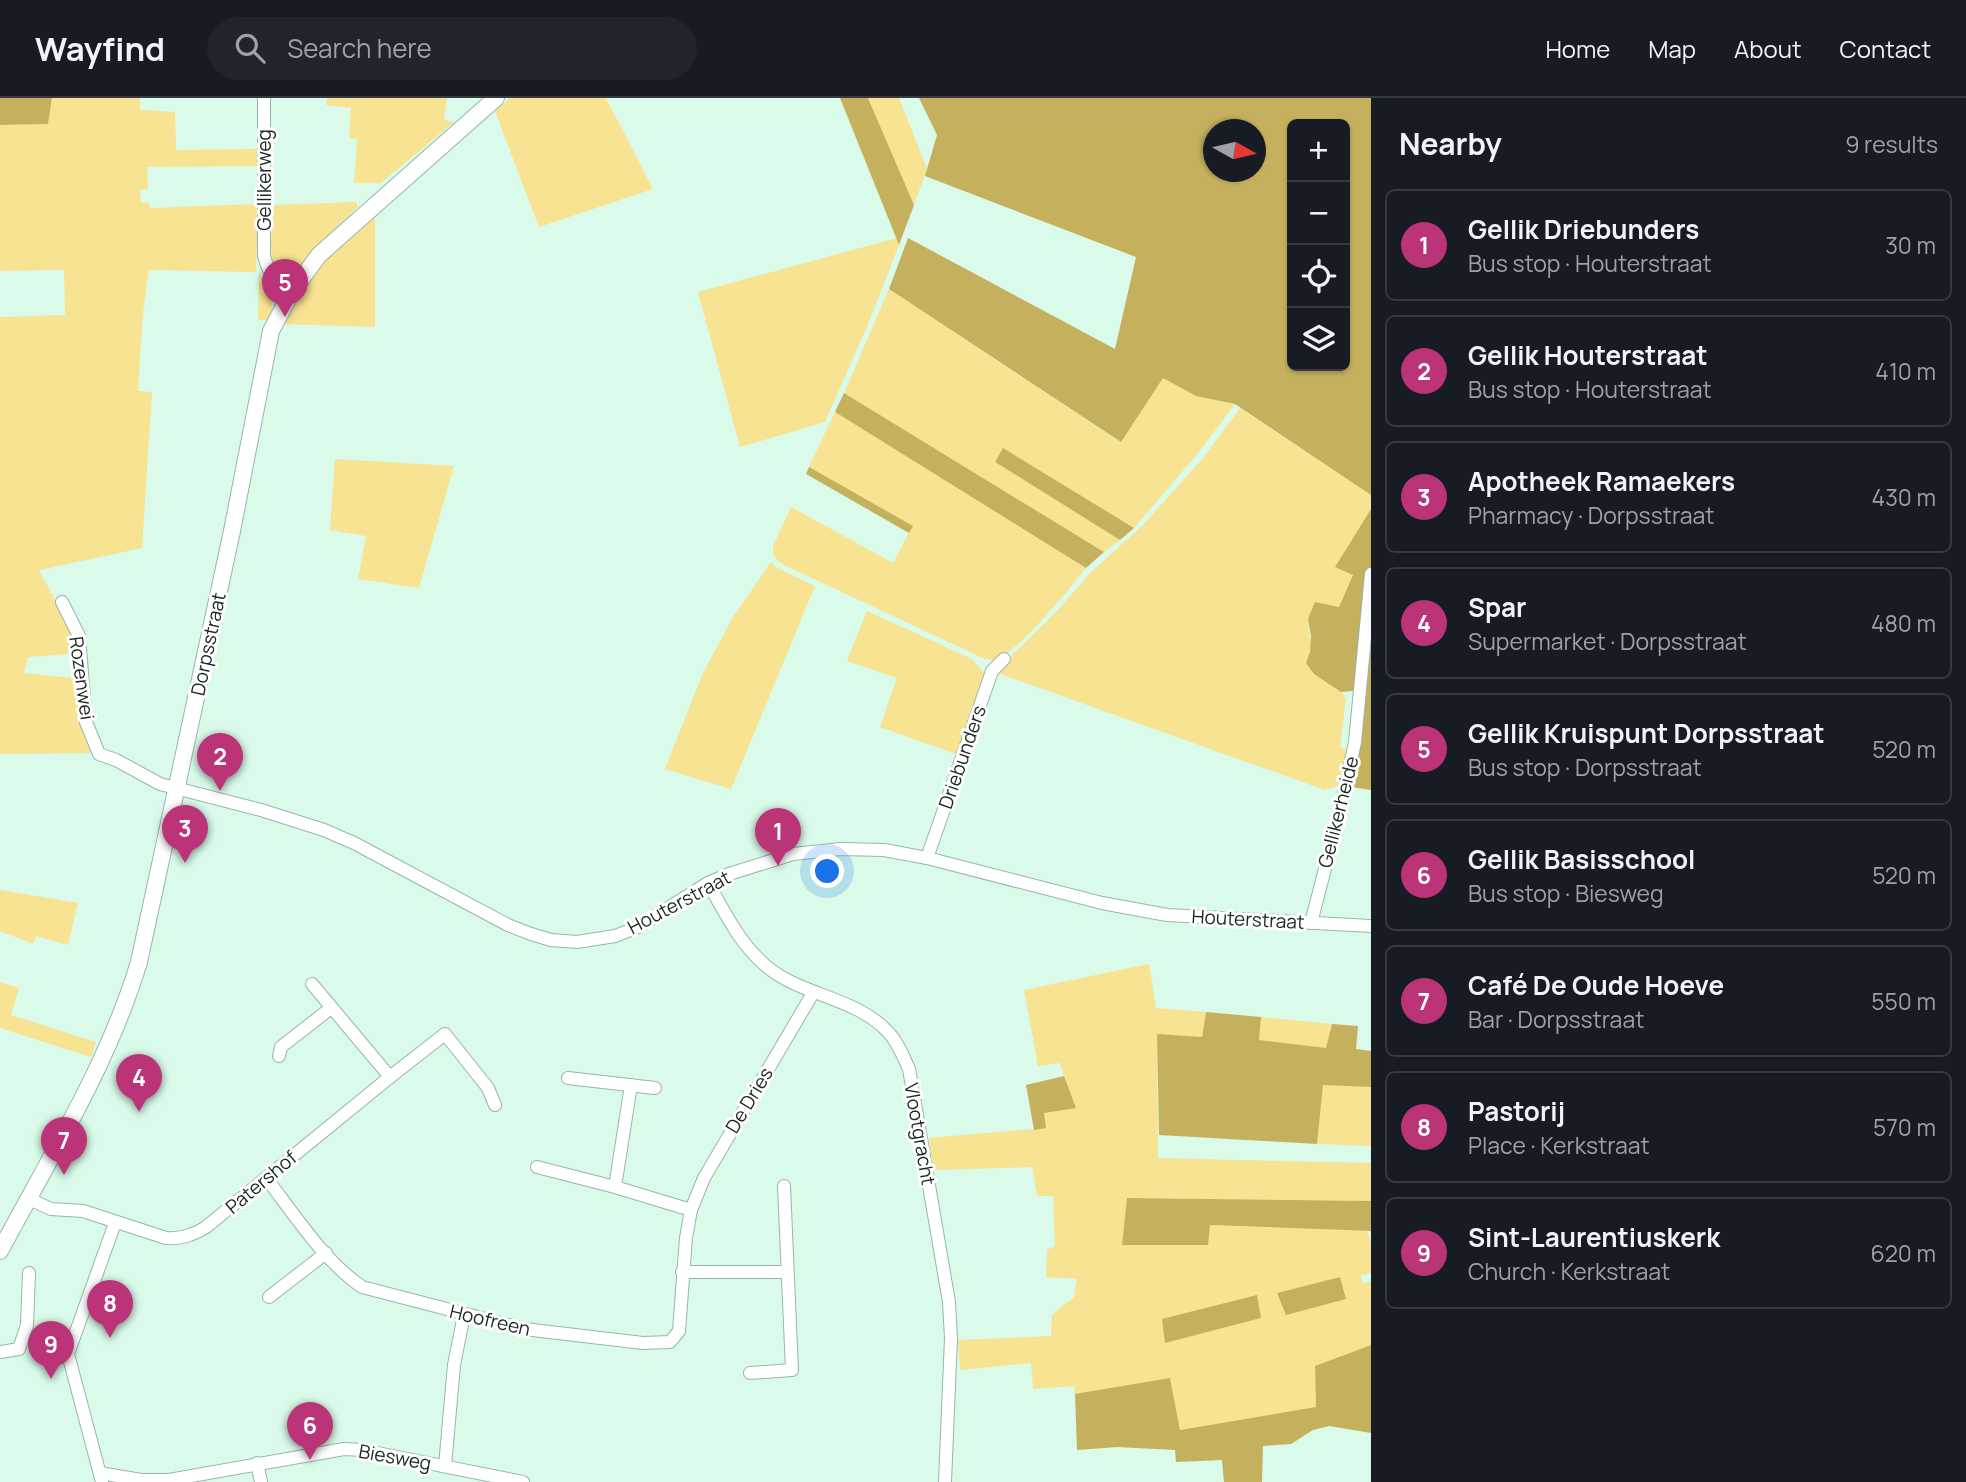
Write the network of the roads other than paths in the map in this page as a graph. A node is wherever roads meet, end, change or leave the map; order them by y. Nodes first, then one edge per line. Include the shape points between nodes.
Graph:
1 (264, 98) edge
2 (496, 98) edge
3 (291, 292) junction
4 (1371, 574) edge
5 (62, 602) dead end
6 (1004, 659) dead end
7 (176, 789) junction
8 (927, 858) junction
9 (708, 883) junction
10 (1311, 923) junction
11 (1371, 926) edge
12 (312, 984) dead end
13 (813, 993) junction
14 (331, 1008) junction
15 (279, 1056) dead end
16 (390, 1077) junction
17 (568, 1078) dead end
18 (631, 1085) junction
19 (654, 1088) dead end
20 (495, 1105) dead end
21 (537, 1167) dead end
22 (266, 1178) junction
23 (615, 1186) junction
24 (784, 1186) dead end
25 (29, 1199) junction
26 (691, 1210) junction
27 (115, 1223) junction
28 (0, 1251) edge
29 (326, 1253) junction
30 (682, 1272) junction
31 (787, 1272) junction
32 (29, 1273) dead end
33 (269, 1297) dead end
34 (464, 1315) junction
35 (670, 1342) joint
36 (0, 1352) edge
37 (750, 1373) dead end
38 (257, 1463) junction
39 (445, 1466) junction
40 (101, 1478) edge
41 (261, 1482) edge
42 (523, 1482) edge
43 (945, 1482) edge

1 - 3 street, Gellikerweg via 264,256 275,281
2 - 3 street, Dorpsstraat via 319,255
3 - 7 street, Dorpsstraat via 271,331
4 - 10 street, Gellikerheide via 1355,742
5 - 7 street, Rozenwei via 79,636 86,722 99,754
6 - 8 street, Driebunders via 992,671
7 - 9 street, Houterstraat via 324,830 508,925 551,940 577,942 615,936 638,927
7 - 25 street, Dorpsstraat via 126,1006
8 - 9 street, Houterstraat via 884,850 793,854
8 - 10 street, Houterstraat via 1136,910
9 - 13 street, Vlootgracht via 747,948 787,982
10 - 11 street, Houterstraat
12 - 14 street
13 - 26 street, De Dries via 704,1178
13 - 43 street, Vlootgracht via 880,1024 899,1047 909,1069 949,1302
14 - 15 street via 281,1047
14 - 16 street
16 - 20 street, Patershof via 445,1034 488,1088
16 - 22 street, Patershof
17 - 18 street
18 - 19 street
18 - 23 street
21 - 23 street
22 - 27 street, Patershof via 195,1235 166,1238
22 - 29 street, Hoofreen
23 - 26 street
24 - 31 street
25 - 27 street, Patershof via 51,1209 83,1211
25 - 28 street, Dorpsstraat
26 - 30 street, De Dries
27 - 40 street via 68,1354
29 - 33 street
29 - 34 street, Hoofreen via 362,1287
30 - 31 street
30 - 35 street, De Dries via 679,1331
31 - 37 street via 792,1370
32 - 36 street via 27,1325 19,1349
34 - 35 street, Hoofreen via 560,1335
34 - 39 street via 454,1365
38 - 39 street, Biesweg via 344,1449
38 - 40 street, Biesweg via 169,1480
38 - 41 street
39 - 42 street, Biesweg

